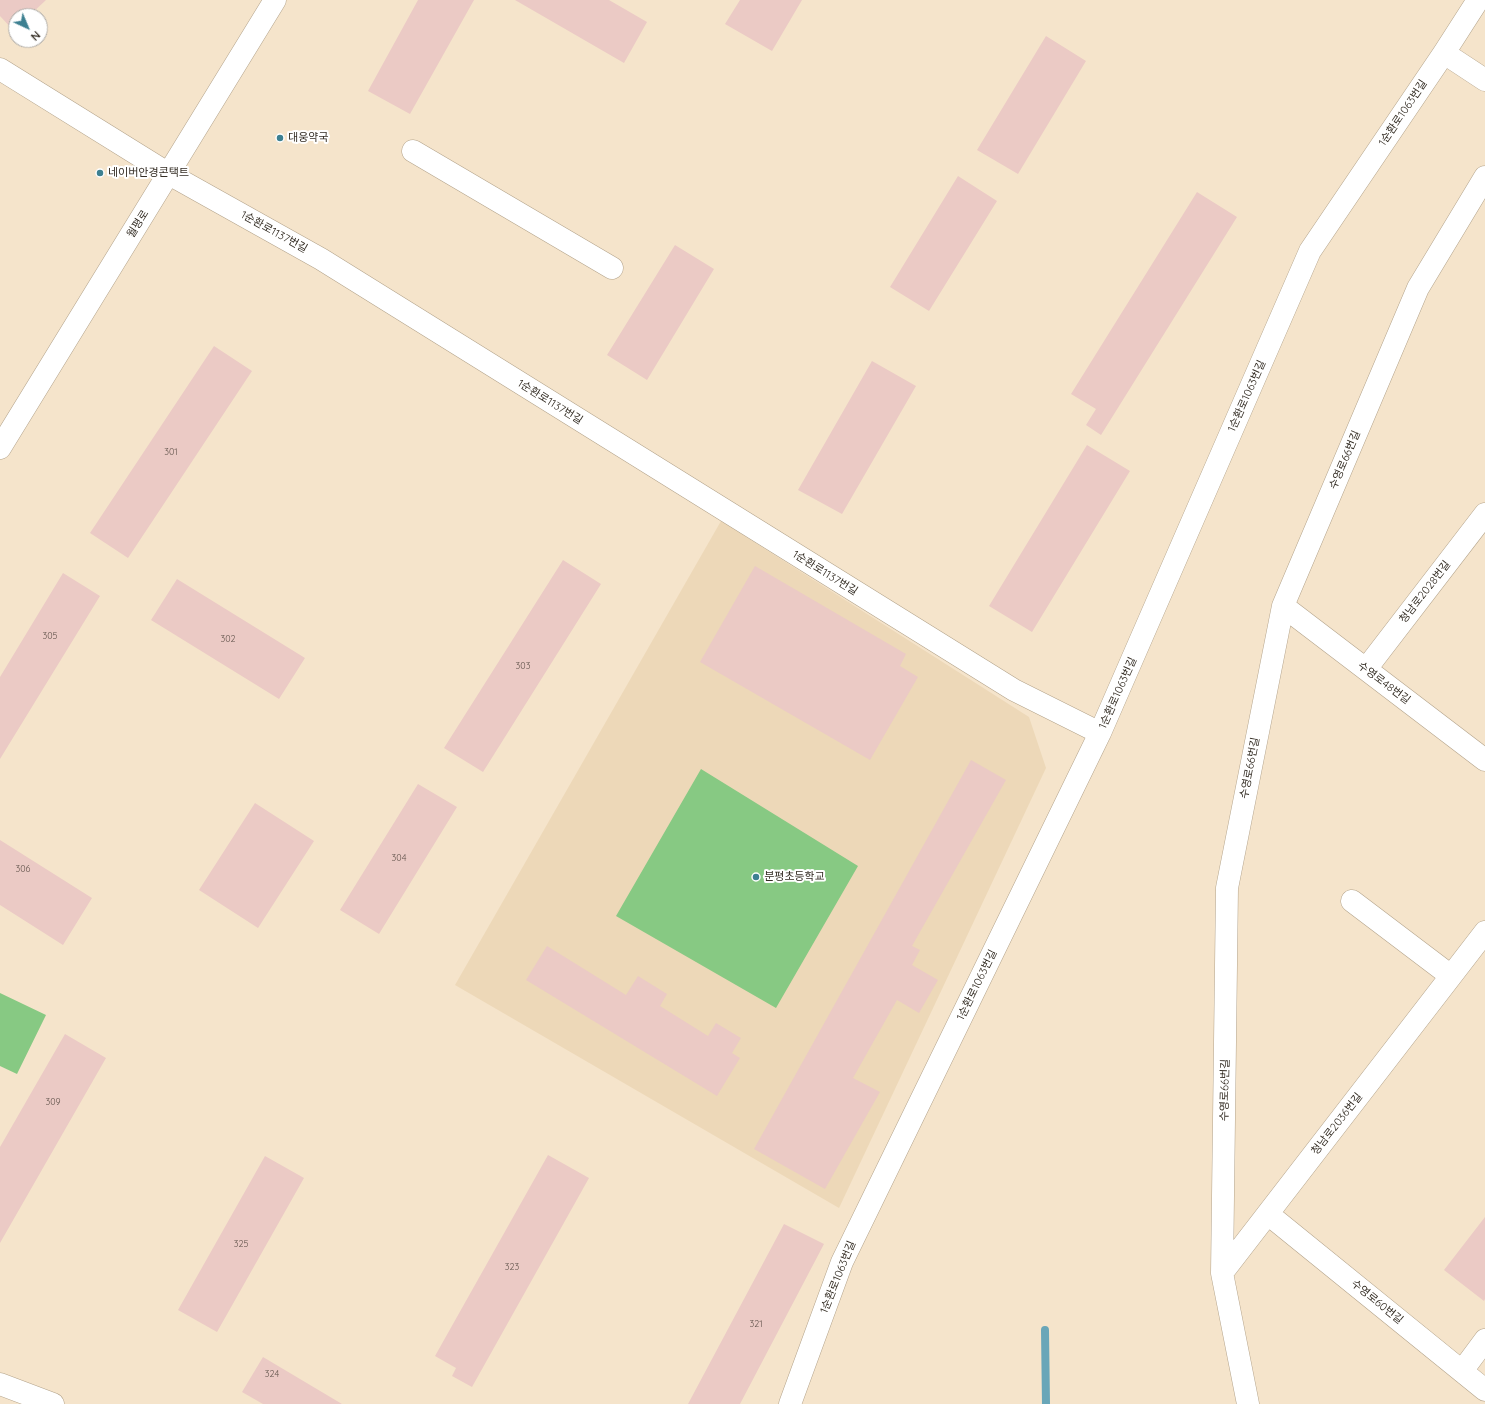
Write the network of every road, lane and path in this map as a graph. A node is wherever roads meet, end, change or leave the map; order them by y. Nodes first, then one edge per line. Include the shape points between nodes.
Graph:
1 (275, 0) edge
2 (1470, 4) edge
3 (1444, 53) junction
4 (0, 69) edge
5 (1485, 80) edge
6 (413, 151) dead end
7 (169, 174) junction
8 (1485, 177) edge
9 (612, 268) dead end
10 (0, 448) edge
11 (1485, 514) edge
12 (1283, 606) junction
13 (1366, 669) junction
14 (1100, 734) junction
15 (1485, 760) edge
16 (1352, 901) dead end
17 (1485, 932) edge
18 (1451, 976) junction
19 (1268, 1214) junction
20 (1222, 1273) junction
21 (1485, 1340) edge
22 (1462, 1371) junction
23 (0, 1384) edge
24 (1485, 1390) edge
25 (53, 1404) edge
26 (790, 1404) edge
27 (1248, 1404) edge

1 - 7 street, 월평로
2 - 3 street, 1순환로1063번길
3 - 5 street
3 - 14 street, 1순환로1063번길 via 1310,251
4 - 7 street, 1순환로1137번길
6 - 9 street
7 - 10 street, 월평로
7 - 14 street, 1순환로1137번길 via 327,263 1014,690
8 - 12 street, 수영로66번길 via 1418,288
11 - 13 street, 청남로2028번길
12 - 13 street, 수영로48번길
12 - 20 street, 수영로66번길 via 1227,888
13 - 15 street, 수영로48번길
14 - 26 street, 1순환로1063번길 via 842,1262
16 - 18 street
17 - 18 street, 청남로2036번길
18 - 19 street, 청남로2036번길
19 - 20 street, 청남로2036번길
19 - 22 street, 수영로60번길
20 - 27 street, 수영로66번길
21 - 22 street
22 - 24 street, 수영로60번길
23 - 25 street

